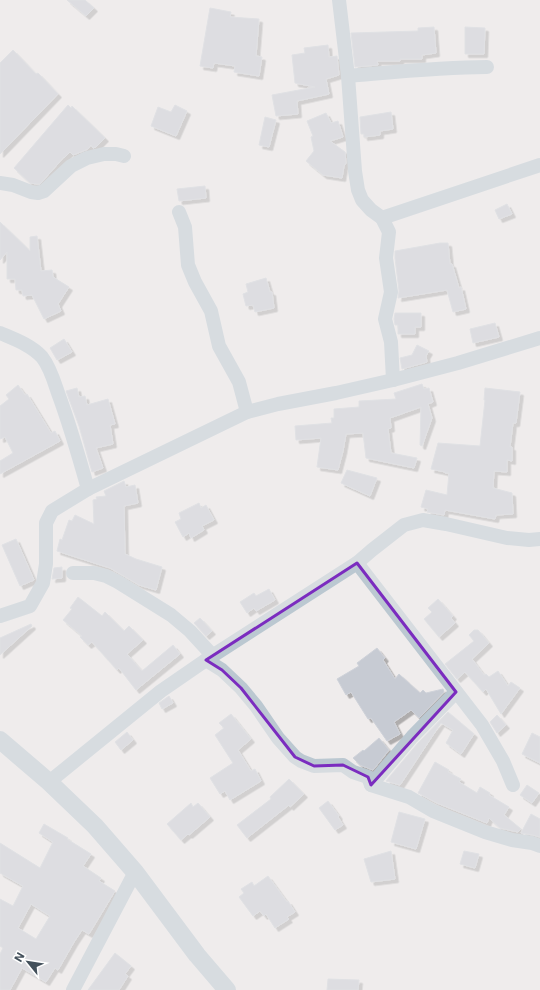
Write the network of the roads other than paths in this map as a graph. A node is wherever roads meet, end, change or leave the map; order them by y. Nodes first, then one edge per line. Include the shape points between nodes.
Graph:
1 (339, 0) edge
2 (487, 67) dead end
3 (348, 76) junction
4 (124, 156) dead end
5 (540, 166) edge
6 (0, 183) edge
7 (179, 212) dead end
8 (382, 218) junction
9 (0, 333) edge
10 (540, 338) edge
11 (393, 380) junction
12 (247, 412) junction
13 (88, 489) junction
14 (540, 539) edge
15 (357, 564) junction
16 (73, 573) dead end
17 (0, 616) edge
18 (209, 658) junction
19 (456, 692) junction
20 (0, 740) edge
21 (48, 782) junction
22 (371, 785) junction
23 (513, 785) dead end
24 (540, 846) edge
25 (135, 872) junction
26 (73, 990) edge
27 (227, 990) edge

1 - 3 street
2 - 3 street via 454,67
3 - 8 street via 358,190 362,200
4 - 6 street via 104,154 87,158 71,166 44,191 38,193
5 - 8 street
7 - 12 street via 185,227 188,265 211,311 219,346 239,382
8 - 11 street via 389,232 386,258 391,292 385,319 391,342
9 - 13 street via 32,348 51,373
10 - 11 street
11 - 12 street
12 - 13 street
13 - 17 street via 52,511 46,523 46,564 43,583 30,606
14 - 15 street via 507,538 423,520 404,525
15 - 18 street
15 - 19 street
16 - 18 street via 106,576 171,615 190,631
18 - 21 street via 161,691
18 - 22 street via 241,688 294,757 314,766 343,765 368,777
19 - 22 street via 412,737
19 - 23 street via 482,725 503,761
20 - 21 street
21 - 25 street via 95,826
22 - 24 street via 409,797 433,811 485,832
25 - 26 street
25 - 27 street via 197,955

